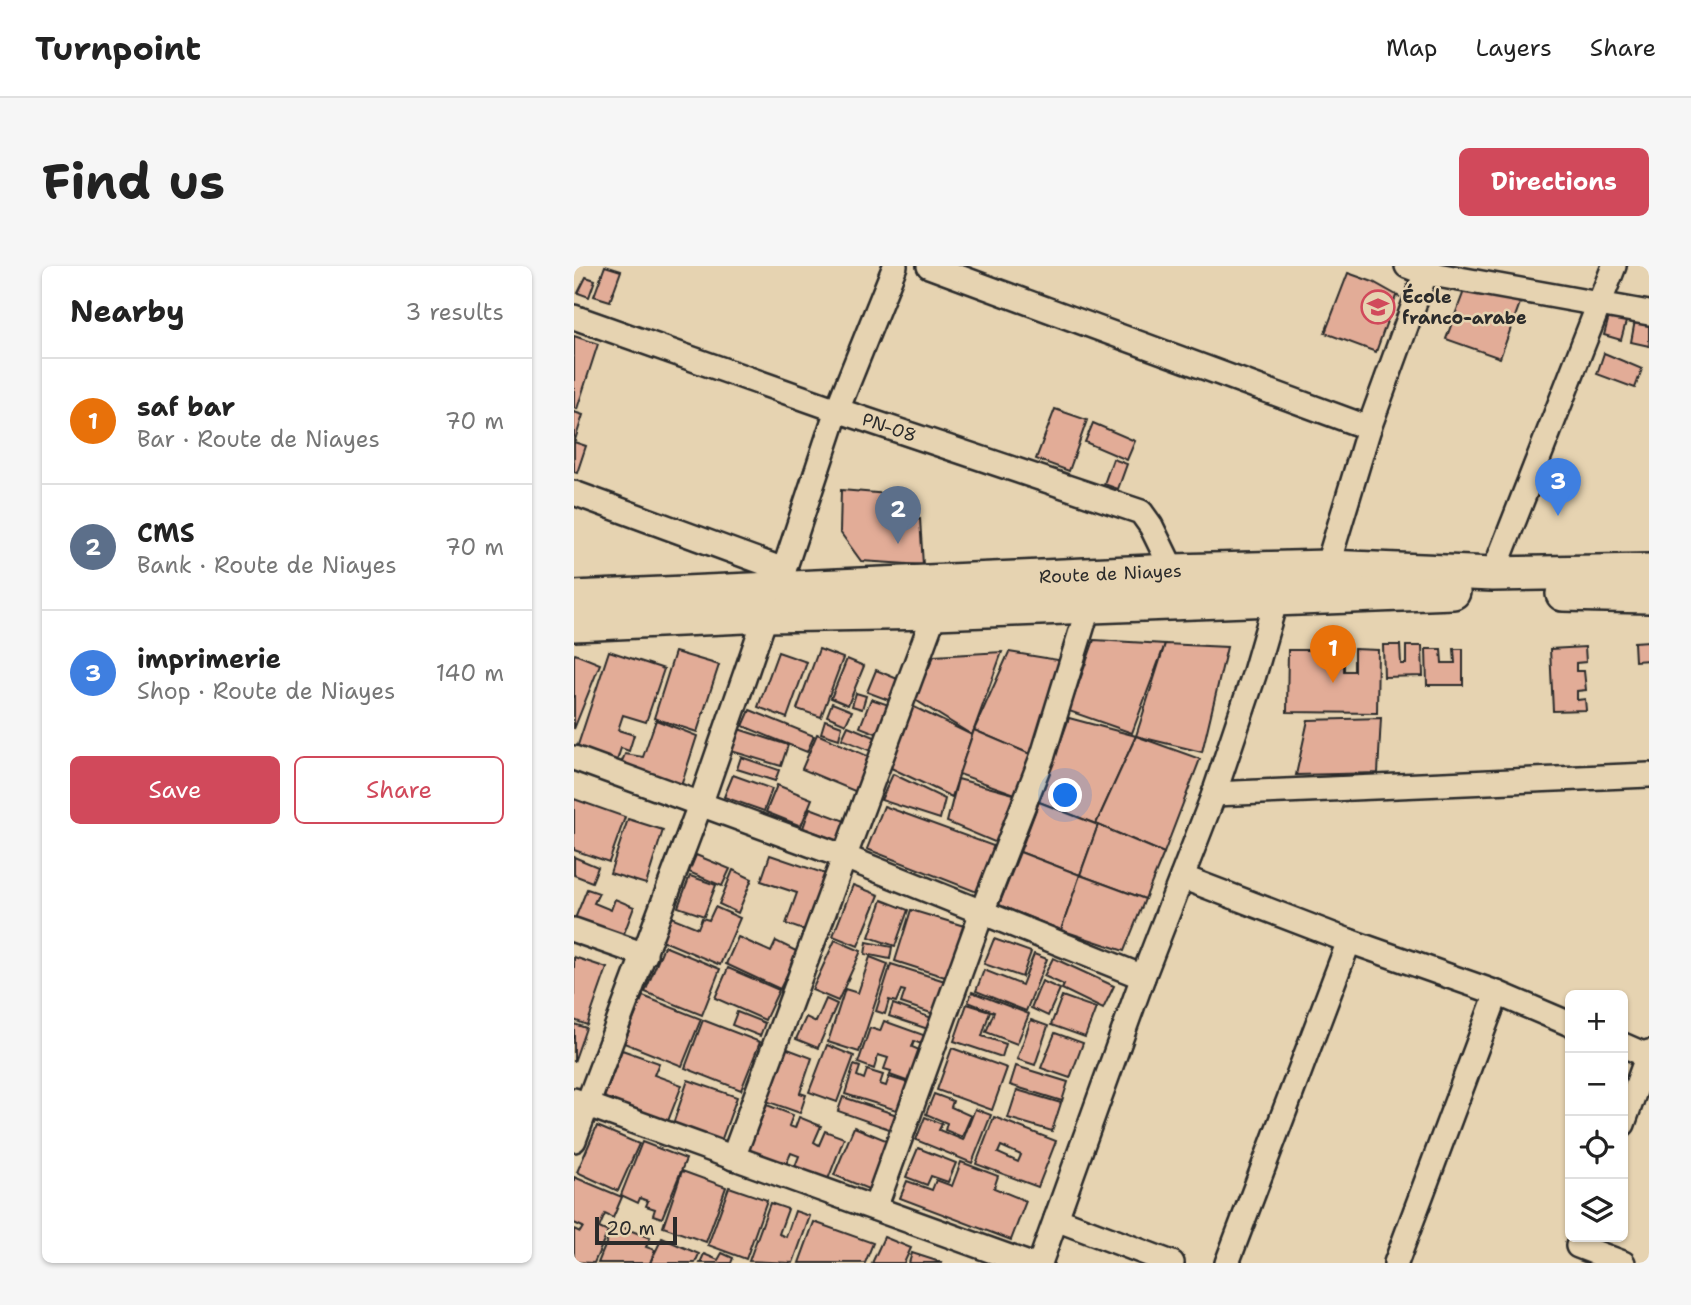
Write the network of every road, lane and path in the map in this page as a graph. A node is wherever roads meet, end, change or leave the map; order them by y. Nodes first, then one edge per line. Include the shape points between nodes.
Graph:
1 (895, 266) edge
2 (929, 266) edge
3 (1614, 266) edge
4 (1420, 268) edge
5 (1601, 303) junction
6 (1649, 313) edge
7 (574, 317) edge
8 (837, 410) junction
9 (1368, 428) junction
10 (574, 493) edge
11 (1327, 567) junction
12 (1173, 571) junction
13 (1649, 571) edge
14 (1493, 574) junction
15 (784, 579) junction
16 (1649, 596) edge
17 (574, 598) edge
18 (1276, 599) junction
19 (1089, 605) junction
20 (935, 612) junction
21 (766, 615) junction
22 (574, 624) edge
23 (574, 758) edge
24 (1649, 775) edge
25 (1213, 794) junction
26 (700, 805) junction
27 (845, 857) junction
28 (1182, 877) junction
29 (982, 912) junction
30 (574, 930) edge
31 (1349, 941) junction
32 (645, 955) junction
33 (1143, 977) junction
34 (1497, 993) junction
35 (1565, 1022) edge
36 (1628, 1047) edge
37 (1648, 1054) edge
38 (580, 1103) edge
39 (1634, 1114) edge
40 (574, 1140) edge
41 (733, 1158) junction
42 (875, 1209) junction
43 (1056, 1219) junction
44 (1577, 1249) edge
45 (1026, 1263) edge
46 (1040, 1263) edge
47 (1172, 1263) edge
48 (1227, 1263) edge
49 (1396, 1263) edge
50 (1623, 1263) edge

1 - 8 street
2 - 9 street
3 - 5 street
4 - 5 street
4 - 9 street
5 - 6 street
5 - 14 street
7 - 8 street, PN-08
8 - 12 street, PN-08 via 1141,512
8 - 15 street
9 - 11 street
10 - 15 street
11 - 12 main road, Route de Niayes
11 - 14 main road, Route de Niayes
12 - 15 main road, Route de Niayes
13 - 14 main road, Route de Niayes
15 - 17 main road, Route de Niayes
16 - 18 main road, Route de Niayes via 1482,592
18 - 19 main road, Route de Niayes
18 - 25 street
19 - 20 main road, Route de Niayes
19 - 29 street via 1043,755
20 - 21 main road, Route de Niayes
20 - 27 street
21 - 22 main road, Route de Niayes
21 - 26 street
23 - 26 street
24 - 25 street
25 - 28 street
26 - 27 street
26 - 32 street
27 - 29 street
27 - 41 street
28 - 31 street
28 - 33 street
29 - 33 street
29 - 42 street
30 - 32 street
31 - 34 street
31 - 48 street
32 - 38 street
33 - 43 street
34 - 35 street
34 - 49 street
36 - 37 street
37 - 39 street
38 - 40 street
38 - 41 street
41 - 42 street
42 - 45 street
43 - 46 street
43 - 47 street
44 - 50 street

